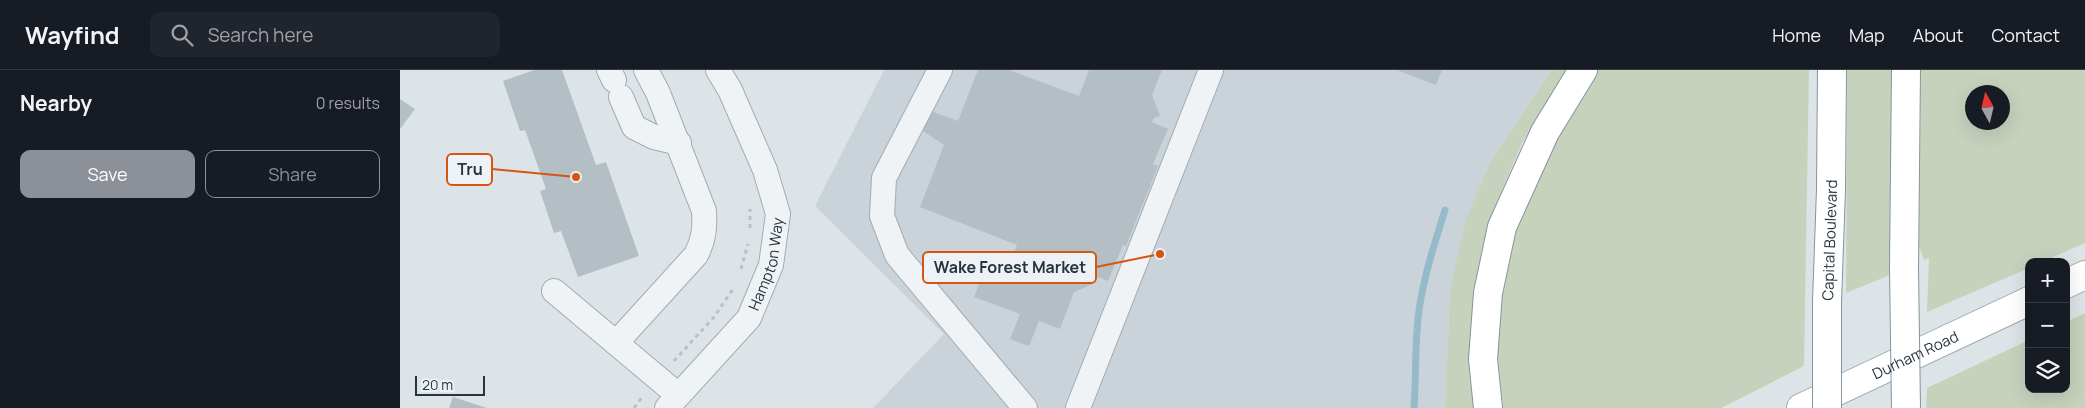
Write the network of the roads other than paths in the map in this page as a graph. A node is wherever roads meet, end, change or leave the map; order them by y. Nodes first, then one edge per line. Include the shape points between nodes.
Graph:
1 (646, 70) edge
2 (718, 70) edge
3 (940, 70) edge
4 (1211, 70) edge
5 (1583, 70) edge
6 (1832, 70) edge
7 (1906, 70) edge
8 (615, 82) edge
9 (679, 143) junction
10 (2085, 275) edge
11 (2070, 282) edge
12 (554, 291) dead end
13 (2025, 302) edge
14 (616, 343) junction
15 (672, 402) edge
16 (1024, 408) edge
17 (1078, 408) edge
18 (1488, 408) edge
19 (1801, 408) edge
20 (1828, 408) edge
21 (1906, 408) edge

1 - 9 street
2 - 15 street, Hampton Way via 765,170 778,214 772,265 749,318
3 - 16 street via 884,178 882,216 897,255
4 - 17 street
5 - 18 main road via 1545,132 1502,227 1488,293 1483,359
6 - 20 main road, Capital Boulevard, bridge
7 - 21 main road, bridge
8 - 9 street via 634,127 654,137
9 - 14 street via 704,211 702,242 696,255
10 - 11 main road
12 - 14 street
13 - 19 main road, Durham Road
14 - 15 street

